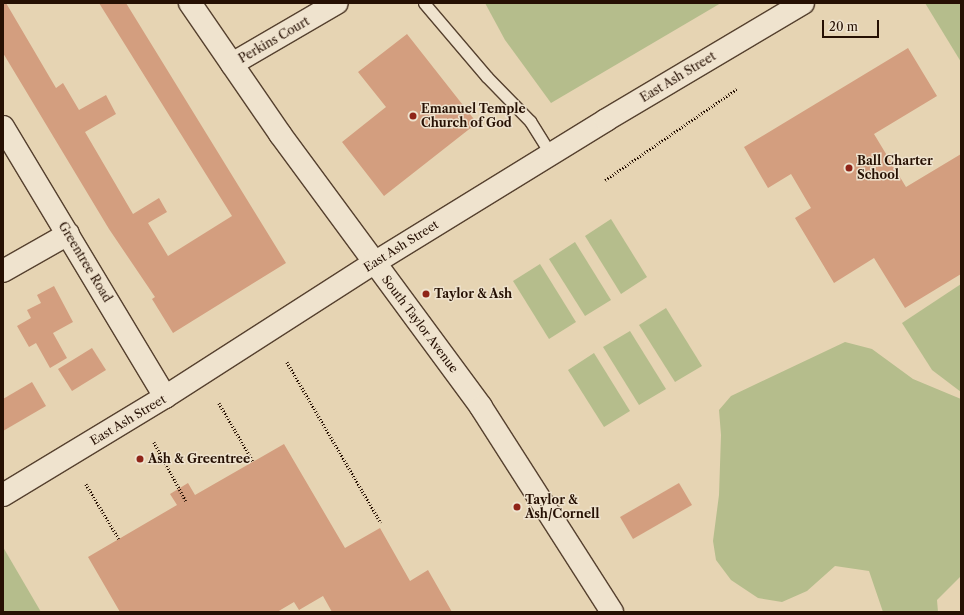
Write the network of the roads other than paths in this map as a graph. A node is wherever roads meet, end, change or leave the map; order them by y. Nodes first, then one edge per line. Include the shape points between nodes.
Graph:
1 (190, 3) edge
2 (337, 3) edge
3 (424, 3) edge
4 (804, 3) edge
5 (232, 64) junction
6 (3, 127) edge
7 (550, 154) junction
8 (68, 234) junction
9 (374, 263) junction
10 (3, 271) edge
11 (165, 397) junction
12 (3, 495) edge
13 (612, 612) edge

1 - 5 street, South Taylor Avenue
2 - 5 street, Perkins Court
3 - 7 lane via 487,77 530,121
4 - 7 street, East Ash Street
5 - 9 street, South Taylor Avenue
6 - 8 street, Greentree Road
7 - 9 street, East Ash Street
8 - 10 street
8 - 11 street, Greentree Road
9 - 11 street, East Ash Street
9 - 13 street, South Taylor Avenue via 481,407
11 - 12 street, East Ash Street

